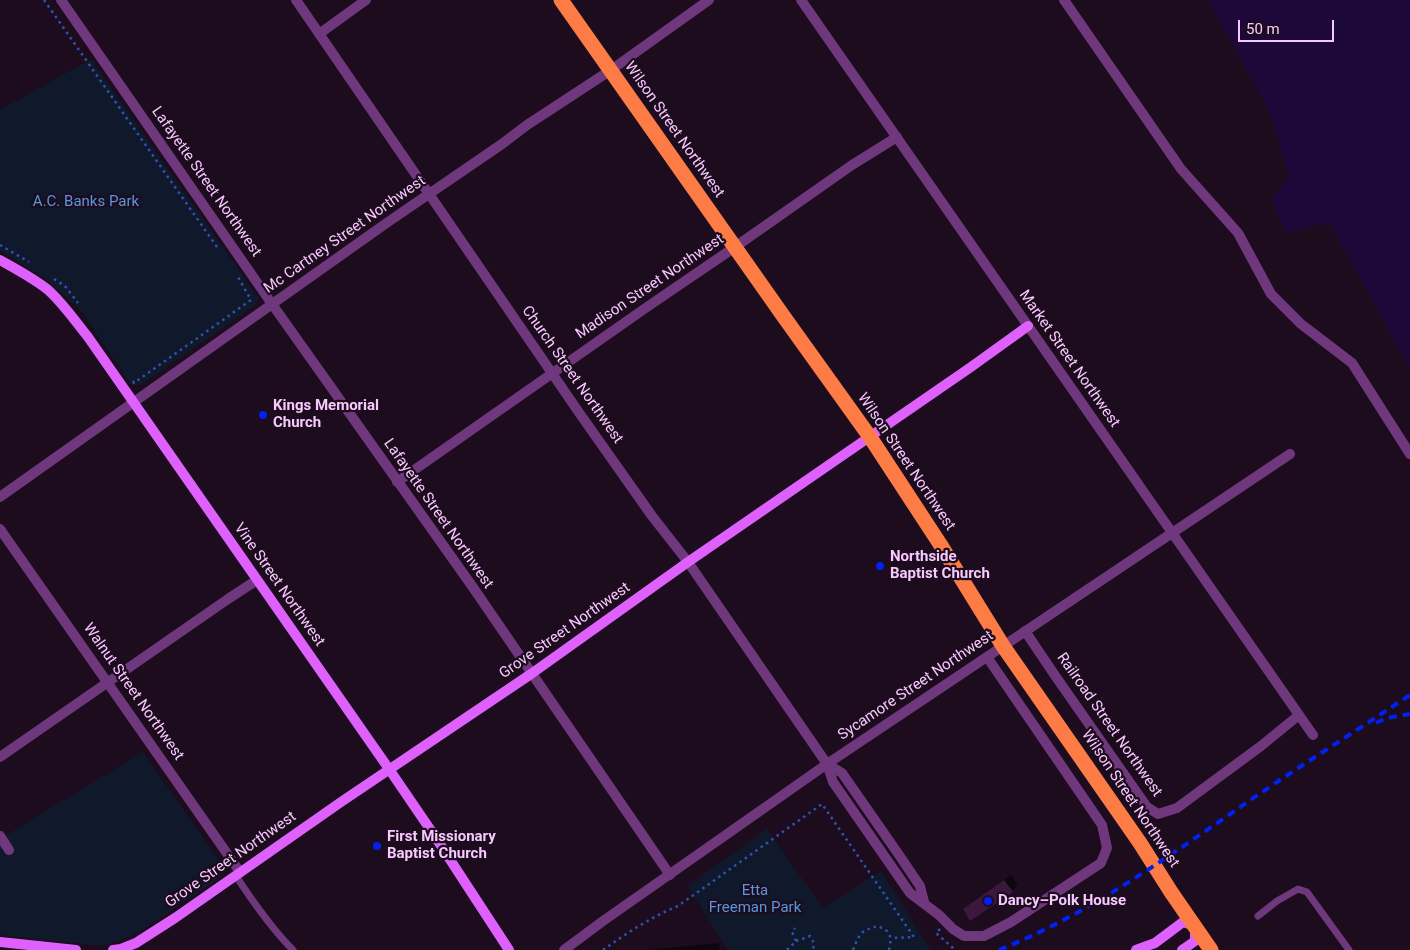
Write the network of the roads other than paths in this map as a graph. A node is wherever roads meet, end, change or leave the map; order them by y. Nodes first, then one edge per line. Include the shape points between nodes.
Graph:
1 (61, 0) edge
2 (296, 0) edge
3 (366, 0) edge
4 (561, 0) edge
5 (709, 0) edge
6 (802, 0) edge
7 (1064, 0) edge
8 (319, 34) junction
9 (611, 70) junction
10 (896, 137) junction
11 (429, 194) junction
12 (735, 247) junction
13 (0, 260) edge
14 (272, 304) junction
15 (1028, 326) junction
16 (552, 372) junction
17 (133, 403) junction
18 (870, 437) junction
19 (1290, 454) dead end
20 (1410, 454) edge
21 (397, 482) junction
22 (0, 497) edge
23 (0, 529) edge
24 (1172, 533) junction
25 (688, 562) junction
26 (257, 580) junction
27 (1026, 632) junction
28 (1003, 646) junction
29 (987, 657) junction
30 (531, 674) junction
31 (108, 682) junction
32 (1299, 715) junction
33 (1313, 735) dead end
34 (0, 757) edge
35 (827, 764) junction
36 (389, 769) junction
37 (0, 836) edge
38 (9, 850) dead end
39 (238, 874) junction
40 (670, 874) junction
41 (1258, 916) dead end
42 (1195, 926) junction
43 (0, 942) edge
44 (76, 950) edge
45 (113, 950) edge
46 (293, 950) edge
47 (509, 950) edge
48 (564, 950) edge
49 (1136, 950) edge
50 (1182, 950) edge
51 (1211, 950) edge
52 (1349, 950) edge

1 - 14 street, Lafayette Street Northwest
2 - 8 street, Church Street Northwest
3 - 8 street
4 - 9 highway, Wilson Street Northwest
5 - 9 street, Mc Cartney Street Northwest
6 - 10 street, Market Street Northwest
7 - 20 street via 1181,169 1238,233 1271,294 1301,324 1352,363
8 - 11 street, Church Street Northwest
9 - 11 street, Mc Cartney Street Northwest
9 - 12 highway, Wilson Street Northwest
10 - 12 street, Madison Street Northwest
10 - 15 street, Market Street Northwest
11 - 14 street, Mc Cartney Street Northwest
11 - 16 street, Church Street Northwest
12 - 16 street, Madison Street Northwest
12 - 18 highway, Wilson Street Northwest
13 - 17 street, Vine Street Northwest via 48,290 68,311
14 - 17 street, Mc Cartney Street Northwest
14 - 21 street, Lafayette Street Northwest
15 - 18 street, Grove Street Northwest
15 - 24 street, Market Street Northwest
16 - 21 street, Madison Street Northwest
16 - 25 street, Church Street Northwest
17 - 22 street, Mc Cartney Street Northwest
17 - 26 street, Vine Street Northwest
18 - 25 street, Grove Street Northwest
18 - 28 highway, Wilson Street Northwest
19 - 24 street, Sycamore Street Northwest
21 - 30 street, Lafayette Street Northwest
23 - 31 street, Walnut Street Northwest
24 - 27 street, Sycamore Street Northwest
24 - 32 street, Market Street Northwest
25 - 30 street, Grove Street Northwest
25 - 35 street, Church Street Northwest
26 - 31 street
26 - 36 street, Vine Street Northwest
27 - 28 street, Sycamore Street Northwest
27 - 32 street, Railroad Street Northwest via 1146,806 1158,814 1177,808
28 - 29 street, Sycamore Street Northwest
28 - 42 highway, Wilson Street Northwest
29 - 35 street, Sycamore Street Northwest
29 - 35 street, Church Street Northwest via 1102,825 1107,848 1102,863 1011,922 984,936 964,936 910,893 832,782
30 - 36 street, Grove Street Northwest
30 - 40 street, Lafayette Street Northwest
31 - 34 street
31 - 39 street, Walnut Street Northwest
32 - 33 street, Market Street Northwest
35 - 40 street, Sycamore Street Northwest
36 - 39 street, Grove Street Northwest
36 - 47 street, Vine Street Northwest
37 - 38 street
39 - 45 street, Grove Street Northwest via 136,943
39 - 46 lane via 271,926
40 - 48 street, Sycamore Street Northwest
41 - 52 lane via 1298,889 1307,892
42 - 49 street via 1183,922 1155,943
42 - 50 street via 1195,941
42 - 51 highway, Wilson Street Northwest
43 - 44 street

